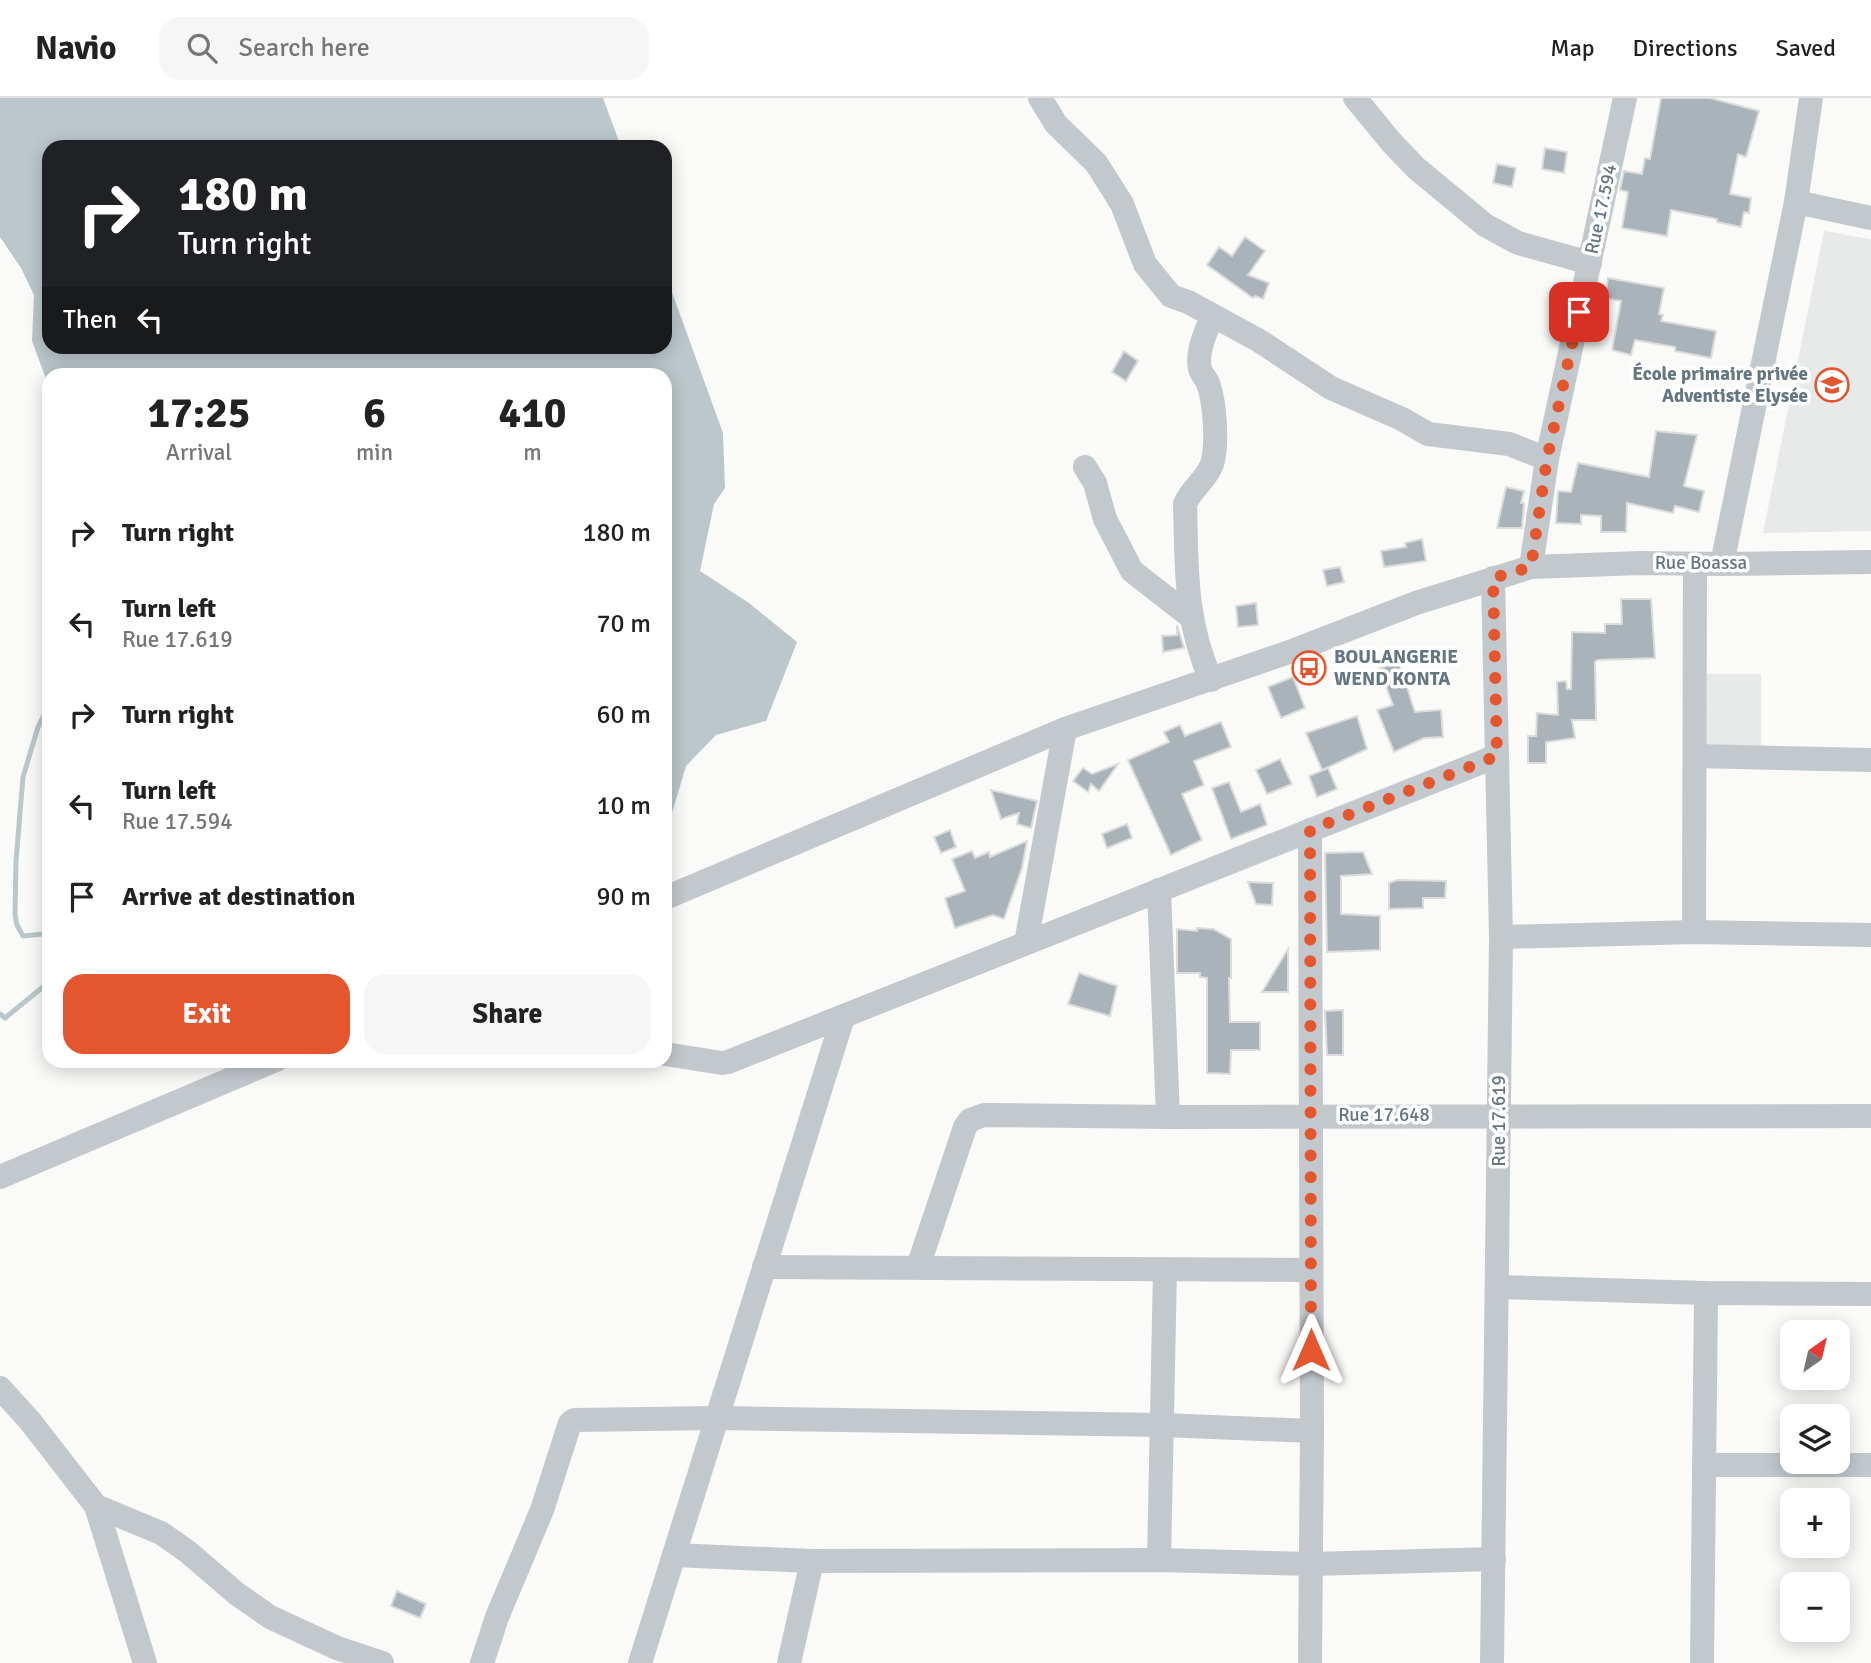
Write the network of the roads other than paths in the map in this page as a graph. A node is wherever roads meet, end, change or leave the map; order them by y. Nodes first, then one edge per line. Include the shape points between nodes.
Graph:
1 (1040, 98) edge
2 (1355, 98) edge
3 (1625, 98) edge
4 (1811, 98) edge
5 (1796, 202) junction
6 (1871, 218) edge
7 (1590, 263) junction
8 (1212, 316) junction
9 (1547, 459) junction
10 (1085, 467) dead end
11 (1871, 562) edge
12 (1695, 564) junction
13 (1722, 564) junction
14 (1531, 567) junction
15 (1493, 578) junction
16 (1191, 617) junction
17 (1211, 680) junction
18 (1065, 729) junction
19 (1497, 756) junction
20 (1695, 757) junction
21 (1871, 760) edge
22 (1310, 830) junction
23 (1160, 890) junction
24 (672, 895) edge
25 (1694, 932) junction
26 (1871, 935) edge
27 (1501, 937) junction
28 (1026, 943) junction
29 (843, 1017) junction
30 (672, 1055) edge
31 (256, 1068) edge
32 (1498, 1115) junction
33 (1311, 1116) junction
34 (1871, 1116) edge
35 (1168, 1117) junction
36 (0, 1177) edge
37 (764, 1267) junction
38 (918, 1267) junction
39 (1165, 1270) junction
40 (1311, 1270) junction
41 (1498, 1287) junction
42 (1706, 1293) junction
43 (1871, 1294) edge
44 (0, 1388) edge
45 (717, 1418) junction
46 (1163, 1425) junction
47 (1312, 1431) junction
48 (1704, 1465) junction
49 (1871, 1465) edge
50 (96, 1506) junction
51 (674, 1555) junction
52 (1494, 1559) junction
53 (1159, 1560) junction
54 (812, 1561) junction
55 (1311, 1564) junction
56 (145, 1663) edge
57 (382, 1663) edge
58 (482, 1663) edge
59 (640, 1663) edge
60 (789, 1663) edge
61 (1310, 1663) edge
62 (1492, 1663) edge
63 (1702, 1663) edge

1 - 8 street via 1122,204 1145,264 1160,284 1171,296
2 - 7 street via 1416,168 1485,225 1518,243
3 - 7 street, Rue 17.594
4 - 5 street
5 - 6 street
5 - 13 street
7 - 9 street, Rue 17.594
8 - 9 street via 1331,388 1428,434 1509,444
8 - 16 street via 1200,350 1200,370 1213,403 1213,455 1206,475 1185,505
9 - 14 street, Rue 17.594
10 - 16 street via 1132,571
11 - 13 street, Rue Boassa
12 - 13 street, Rue Boassa
12 - 14 street, Rue Boassa
12 - 20 street
14 - 15 street, Rue Boassa
15 - 17 street, Rue Boassa
15 - 19 street, Rue 17.619
16 - 17 street
17 - 18 street, Rue Boassa
18 - 24 street, Rue Boassa
18 - 28 street
19 - 22 street
19 - 27 street, Rue 17.619
20 - 21 street
20 - 25 street
22 - 23 street
22 - 33 street
23 - 28 street
23 - 35 street
25 - 26 street
25 - 27 street
27 - 32 street, Rue 17.619
28 - 29 street
29 - 30 street via 725,1063
29 - 37 street
31 - 36 street
32 - 33 street, Rue 17.648
32 - 34 street, Rue 17.648
32 - 41 street, Rue 17.619
33 - 35 street, Rue 17.648
33 - 40 street
35 - 38 street, Rue 17.648 via 984,1115 970,1120
37 - 38 street
37 - 45 street
38 - 39 street
39 - 40 street
39 - 46 street
40 - 47 street
41 - 42 street
41 - 52 street, Rue 17.619
42 - 43 street
42 - 48 street
44 - 50 street
45 - 46 street
45 - 51 street
45 - 58 street via 584,1419 570,1423 542,1510
46 - 47 street
46 - 53 street
47 - 55 street
48 - 49 street
48 - 63 street
50 - 56 street
50 - 57 street via 161,1533 270,1617
51 - 54 street
51 - 59 street
52 - 55 street
52 - 62 street, Rue 17.619
53 - 54 street
53 - 55 street
54 - 60 street
55 - 61 street

